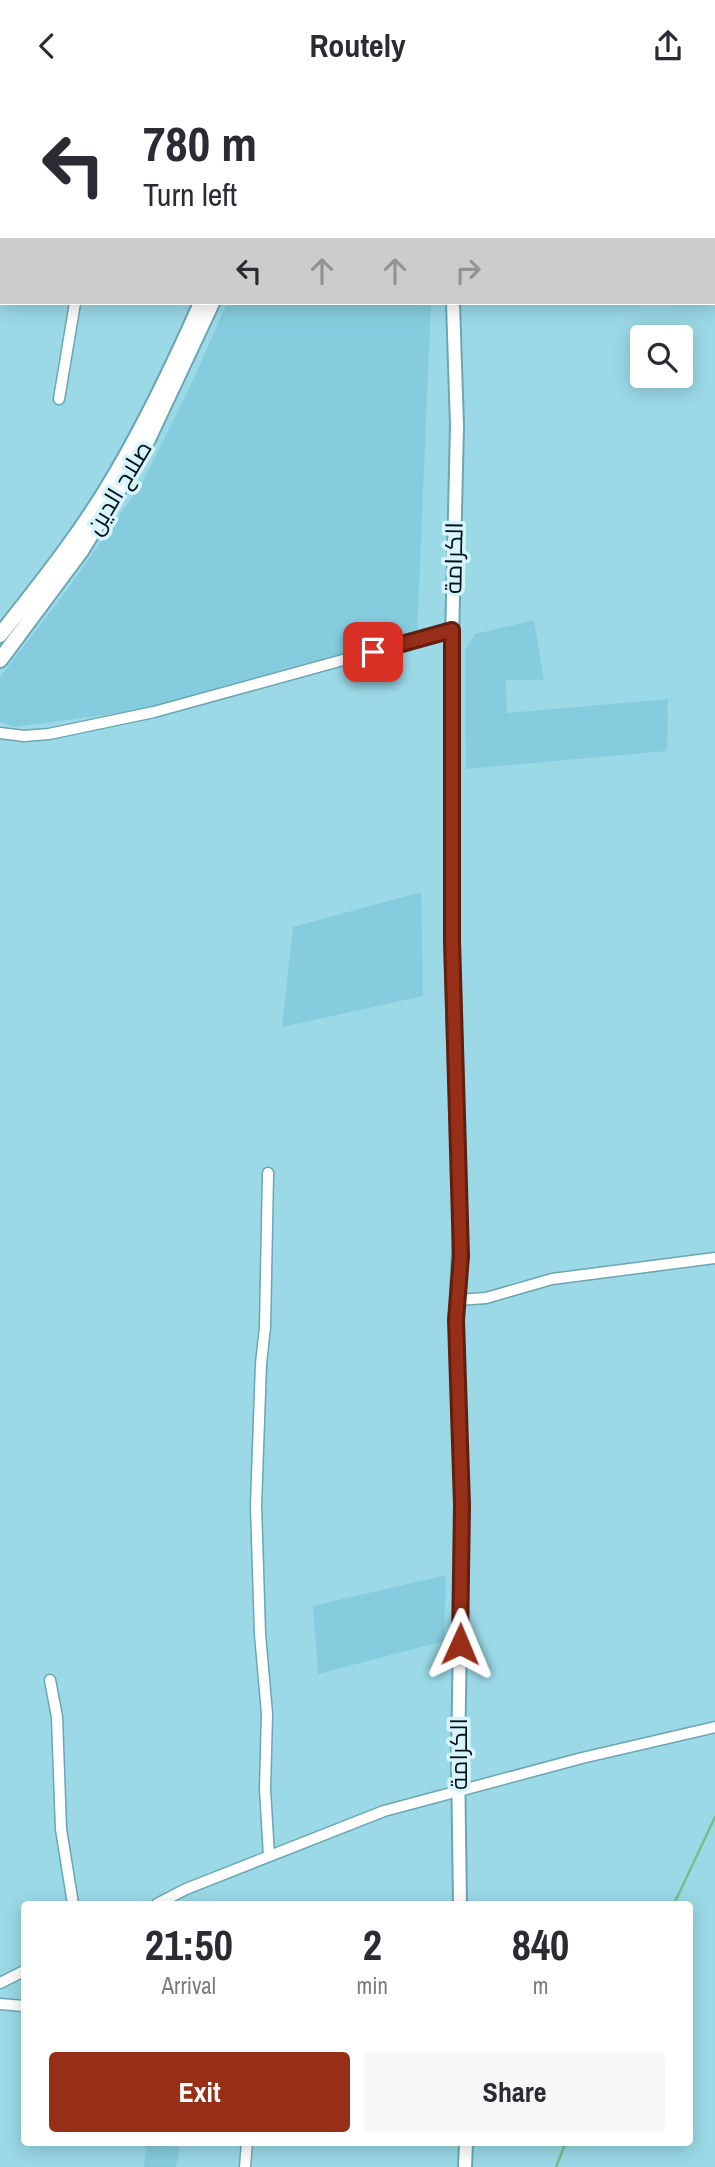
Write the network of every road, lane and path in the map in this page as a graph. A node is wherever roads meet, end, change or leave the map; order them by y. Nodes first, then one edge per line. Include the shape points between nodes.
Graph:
1 (75, 305) edge
2 (200, 305) edge
3 (211, 305) edge
4 (453, 305) edge
5 (59, 398) dead end
6 (452, 630) junction
7 (0, 635) edge
8 (0, 660) edge
9 (0, 733) edge
10 (268, 1173) dead end
11 (715, 1258) edge
12 (457, 1300) junction
13 (50, 1680) dead end
14 (715, 1727) edge
15 (459, 1790) junction
16 (270, 1856) junction
17 (73, 1901) edge
18 (163, 1901) edge
19 (460, 1901) edge
20 (21, 1972) edge
21 (0, 1983) edge
22 (0, 2004) edge
23 (21, 2006) edge
24 (247, 2146) edge
25 (466, 2146) edge
26 (245, 2167) edge
27 (465, 2167) edge

1 - 5 street
2 - 7 highway, صلاح الدين via 157,400 114,477 60,559
3 - 8 highway, صلاح الدين via 142,452 81,551
4 - 6 main road, الكرامة via 457,426
6 - 9 street via 154,712 48,734
6 - 12 main road, الكرامة via 452,940 461,1256
10 - 16 street via 256,1506
11 - 12 street via 552,1279 486,1299
12 - 15 main road, الكرامة via 462,1524
13 - 17 street via 57,1717 61,1829
14 - 15 street
15 - 16 street via 384,1811
15 - 19 main road, الكرامة
16 - 18 street
20 - 21 street
22 - 23 street
24 - 26 street
25 - 27 main road

